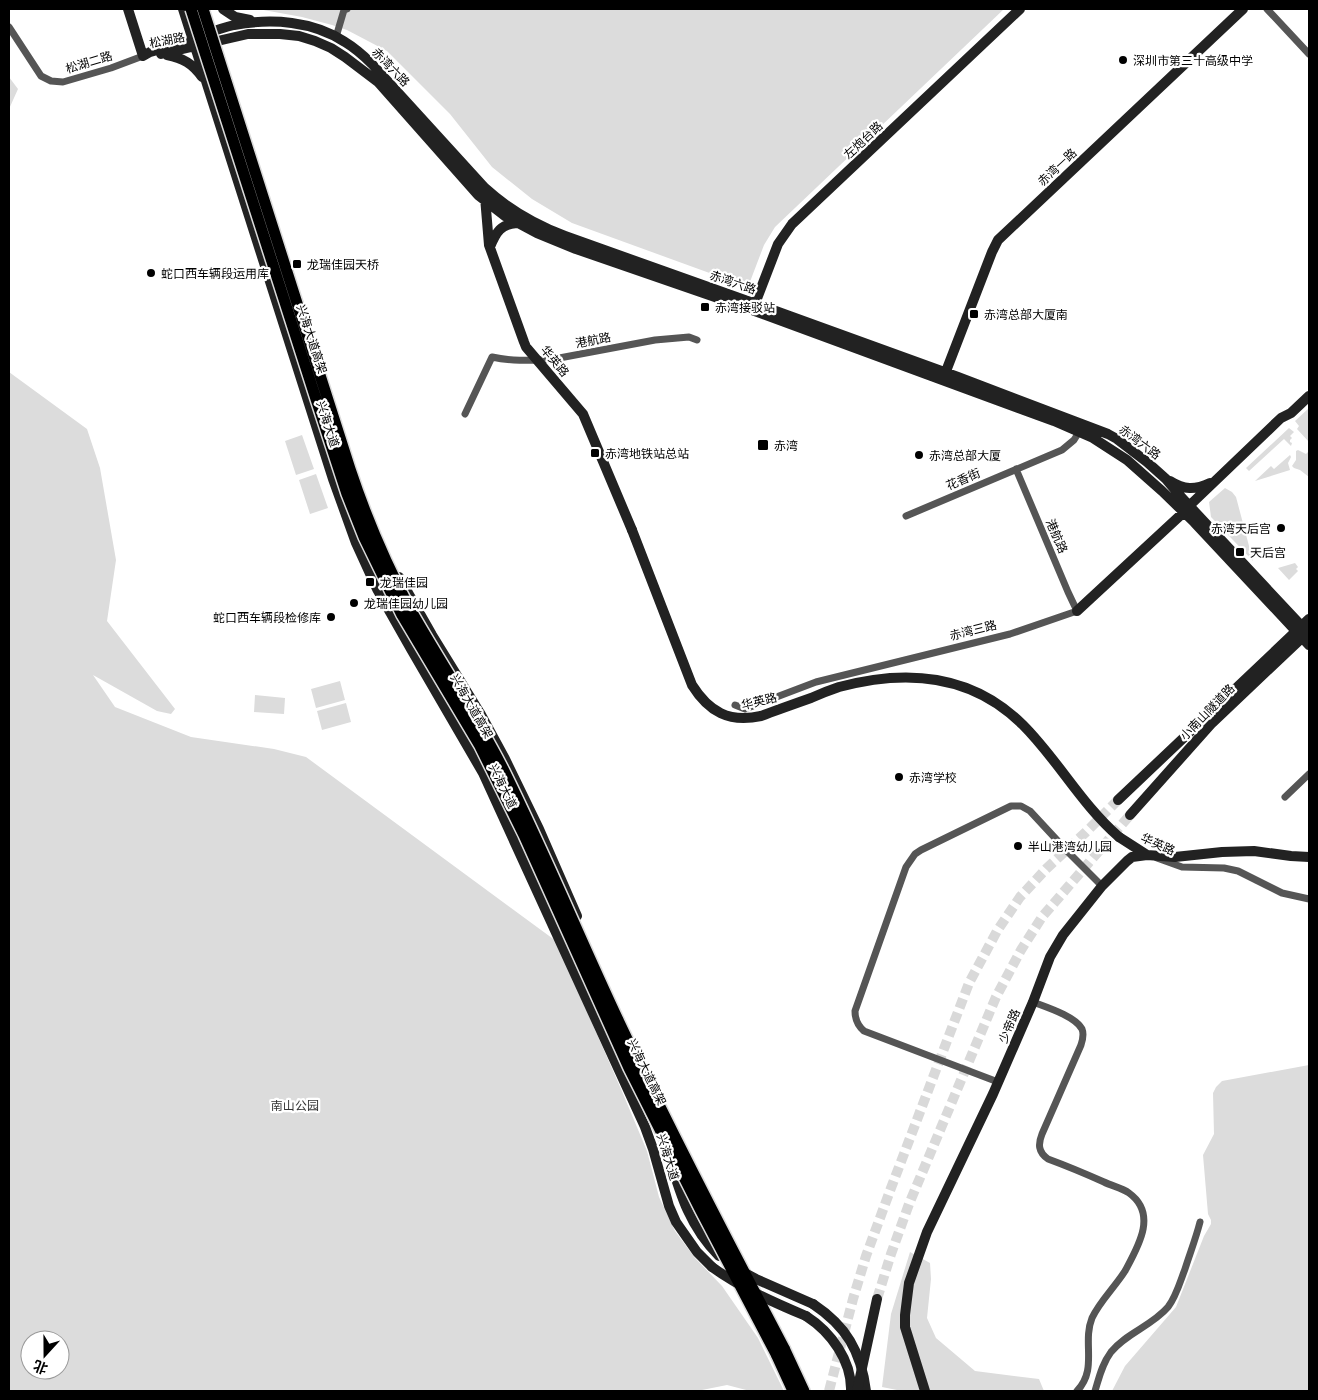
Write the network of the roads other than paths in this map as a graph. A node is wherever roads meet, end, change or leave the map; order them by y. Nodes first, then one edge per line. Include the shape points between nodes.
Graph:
1 (128, 9) edge
2 (203, 9) edge
3 (209, 9) edge
4 (223, 9) edge
5 (350, 9) edge
6 (1020, 9) edge
7 (1243, 9) edge
8 (1267, 9) edge
9 (186, 11) edge
10 (258, 22) junction
11 (9, 27) edge
12 (216, 30) junction
13 (336, 37) junction
14 (219, 41) junction
15 (194, 43) junction
16 (171, 45) junction
17 (1309, 54) edge
18 (160, 55) junction
19 (143, 56) junction
20 (207, 84) junction
21 (485, 188) junction
22 (485, 201) junction
23 (517, 222) junction
24 (490, 248) junction
25 (754, 307) junction
26 (697, 340) dead end
27 (538, 360) junction
28 (944, 376) junction
29 (1309, 396) edge
30 (1291, 413) junction
31 (465, 414) dead end
32 (1080, 432) junction
33 (1016, 469) junction
34 (1166, 479) junction
35 (1216, 481) junction
36 (1188, 509) junction
37 (906, 516) dead end
38 (1078, 611) junction
39 (1306, 632) edge
40 (735, 705) dead end
41 (1309, 774) edge
42 (1285, 797) dead end
43 (1118, 800) tunnel mouth
44 (1130, 815) tunnel mouth
45 (1147, 855) junction
46 (1309, 857) edge
47 (1102, 886) junction
48 (1309, 899) edge
49 (1033, 1002) junction
50 (998, 1082) junction
51 (1200, 1222) dead end
52 (877, 1299) tunnel mouth
53 (793, 1391) edge
54 (804, 1391) edge
55 (851, 1391) edge
56 (857, 1391) edge
57 (866, 1391) edge
58 (925, 1391) edge
59 (1077, 1391) edge
60 (1095, 1391) edge

1 - 19 street, 松湖路
2 - 54 main road, 兴海大道高架, bridge via 350,469 384,557 503,770 665,1118
3 - 12 street, 兴海大道
4 - 10 street via 235,17
5 - 13 street via 344,10
6 - 25 street, 左炮台路 via 792,224 778,244
7 - 28 street, 赤湾一路 via 998,240
8 - 17 street
9 - 15 street, 兴海大道
9 - 16 street via 183,30
9 - 53 main road, 兴海大道高架, bridge via 364,537 402,615 487,761 633,1076
10 - 12 street, 赤湾六路
10 - 13 street, 赤湾六路 via 296,23
11 - 19 street, 松湖二路 via 41,76 55,82
12 - 14 street, 兴海大道
12 - 15 street, 赤湾六路
13 - 21 street, 赤湾六路 via 372,64
14 - 15 street, 赤湾六路
14 - 22 street, 赤湾六路 via 248,34 280,34 299,36 338,52 378,82
14 - 57 street, 兴海大道, bridge via 354,468 379,534 404,585 524,795 636,1055 685,1207 698,1231 719,1256 756,1279 813,1304 837,1323 859,1359
15 - 16 street, 松湖路
15 - 18 street, 松湖路
15 - 20 street, 兴海大道
16 - 19 street, 松湖路
18 - 19 street, 松湖路
18 - 20 street via 189,62
20 - 55 street, 兴海大道, bridge via 356,543 382,598 483,773 636,1106 676,1222 696,1252 712,1267 749,1291 806,1316 826,1333 840,1352 850,1375
21 - 22 street, 华英路
21 - 25 street, 赤湾六路 via 510,208 555,233
22 - 23 street, 赤湾六路
22 - 24 street, 华英路
23 - 24 street via 501,228
23 - 25 street, 赤湾六路 via 576,250
24 - 27 street, 华英路 via 526,347
25 - 28 street, 赤湾六路
26 - 27 street, 港航路 via 689,337 655,340
27 - 31 street, 港航路 via 492,357
27 - 45 street, 华英路, bridge via 583,414 692,685 718,713 749,719 838,688 884,678 930,678 968,688 1022,724 1105,825
28 - 32 street, 赤湾六路
28 - 34 street, 赤湾六路 via 1108,434
29 - 30 street
30 - 35 street, 赤湾三路 via 1281,418
30 - 36 street, 赤湾三路
32 - 33 street, 花香街 via 1062,450
32 - 36 street, 赤湾六路 via 1106,445
33 - 37 street, 花香街
33 - 38 street, 港航路
34 - 35 street via 1190,489
34 - 36 street, 赤湾六路
35 - 36 street, 赤湾三路
36 - 38 street, 赤湾三路
36 - 39 street, 赤湾六路
38 - 40 street, 赤湾三路 via 1010,634 816,682 745,708
39 - 43 street, 小南山隧道路
39 - 44 street, 小南山隧道路 via 1212,723
41 - 42 street
45 - 46 street, 少帝路 via 1175,857 1254,851
45 - 47 street, 少帝路 via 1132,857
45 - 48 street, 华英路 via 1182,867 1238,871 1282,893
47 - 49 street, 少帝路 via 1062,936
47 - 50 street via 1030,811 1016,805 921,850 906,867 855,1010 857,1024 864,1031
49 - 50 street, 少帝路
49 - 59 street via 1073,1020 1083,1033 1081,1045 1042,1134 1040,1150 1048,1159 1127,1192 1142,1206 1144,1222 1143,1233 1124,1273 1093,1318 1089,1333 1088,1371
50 - 58 street, 少帝路 via 927,1232 909,1284 905,1327
51 - 60 street via 1172,1301 1158,1317 1110,1353
52 - 56 street, bridge

